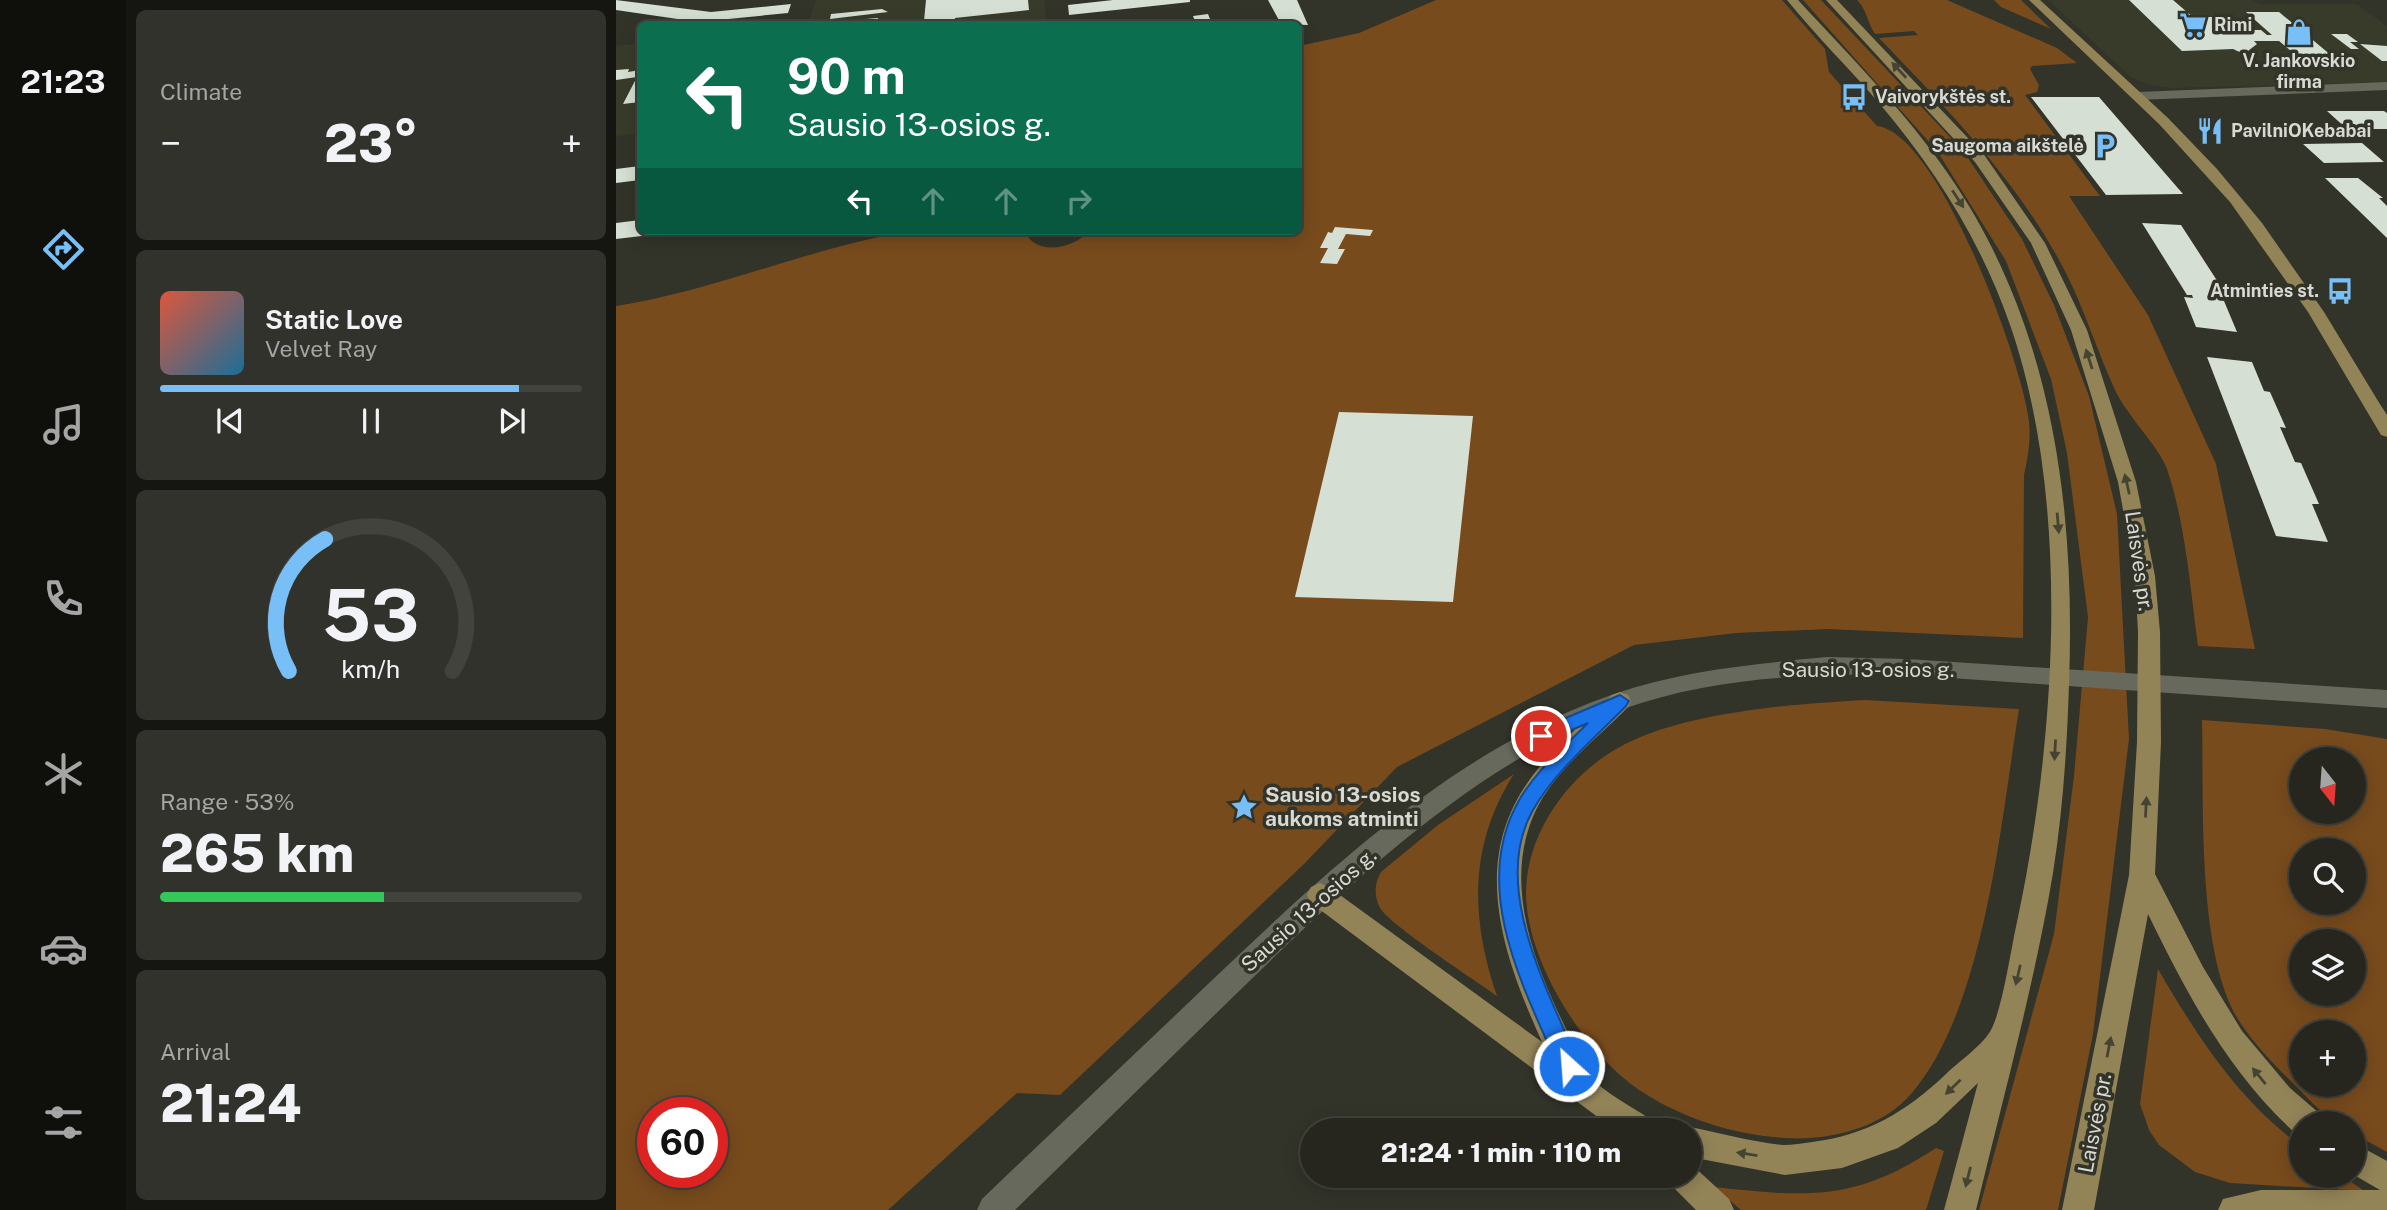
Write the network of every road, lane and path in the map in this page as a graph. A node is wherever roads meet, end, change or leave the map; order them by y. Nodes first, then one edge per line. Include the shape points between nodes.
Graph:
1 (1792, 0) edge
2 (1831, 0) edge
3 (2034, 0) edge
4 (2387, 86) edge
5 (2137, 96) junction
6 (2387, 431) edge
7 (2387, 699) edge
8 (1620, 701) junction
9 (2142, 876) junction
10 (1320, 895) junction
11 (2002, 1040) junction
12 (1577, 1083) junction
13 (2294, 1111) edge
14 (1623, 1118) edge
15 (1702, 1144) edge
16 (2366, 1165) edge
17 (2387, 1178) edge
18 (1696, 1188) edge
19 (2387, 1206) edge
20 (993, 1210) edge
21 (1718, 1210) edge
22 (1959, 1210) edge
23 (2078, 1210) edge
24 (2234, 1210) edge

1 -> 11 main road via 1919,143 1964,208 2007,298 2039,394 2052,455 2062,631 2053,786 2036,899
9 -> 2 main road, Laisvės pr. via 2149,742 2145,576 2127,482 2079,330 2038,243 1980,159
3 - 5 main road
4 - 5 street
5 - 6 main road via 2209,168 2291,272
7 - 8 street, Sausio 13-osios g. via 1827,665 1763,670
8 - 10 street, Sausio 13-osios g. via 1565,723 1420,812
8 - 12 main road via 1551,771 1525,807 1510,858 1510,895 1521,957
13 -> 9 main road via 2269,1087 2207,1005
23 -> 9 main road, Laisvės pr.
10 - 12 main road
10 - 20 street, Sausio 13-osios g.
11 -> 15 main road via 1926,1113 1887,1137 1842,1153 1785,1160
11 -> 22 main road
12 - 14 main road
16 - 17 main road
18 - 21 main road
19 - 24 main road

